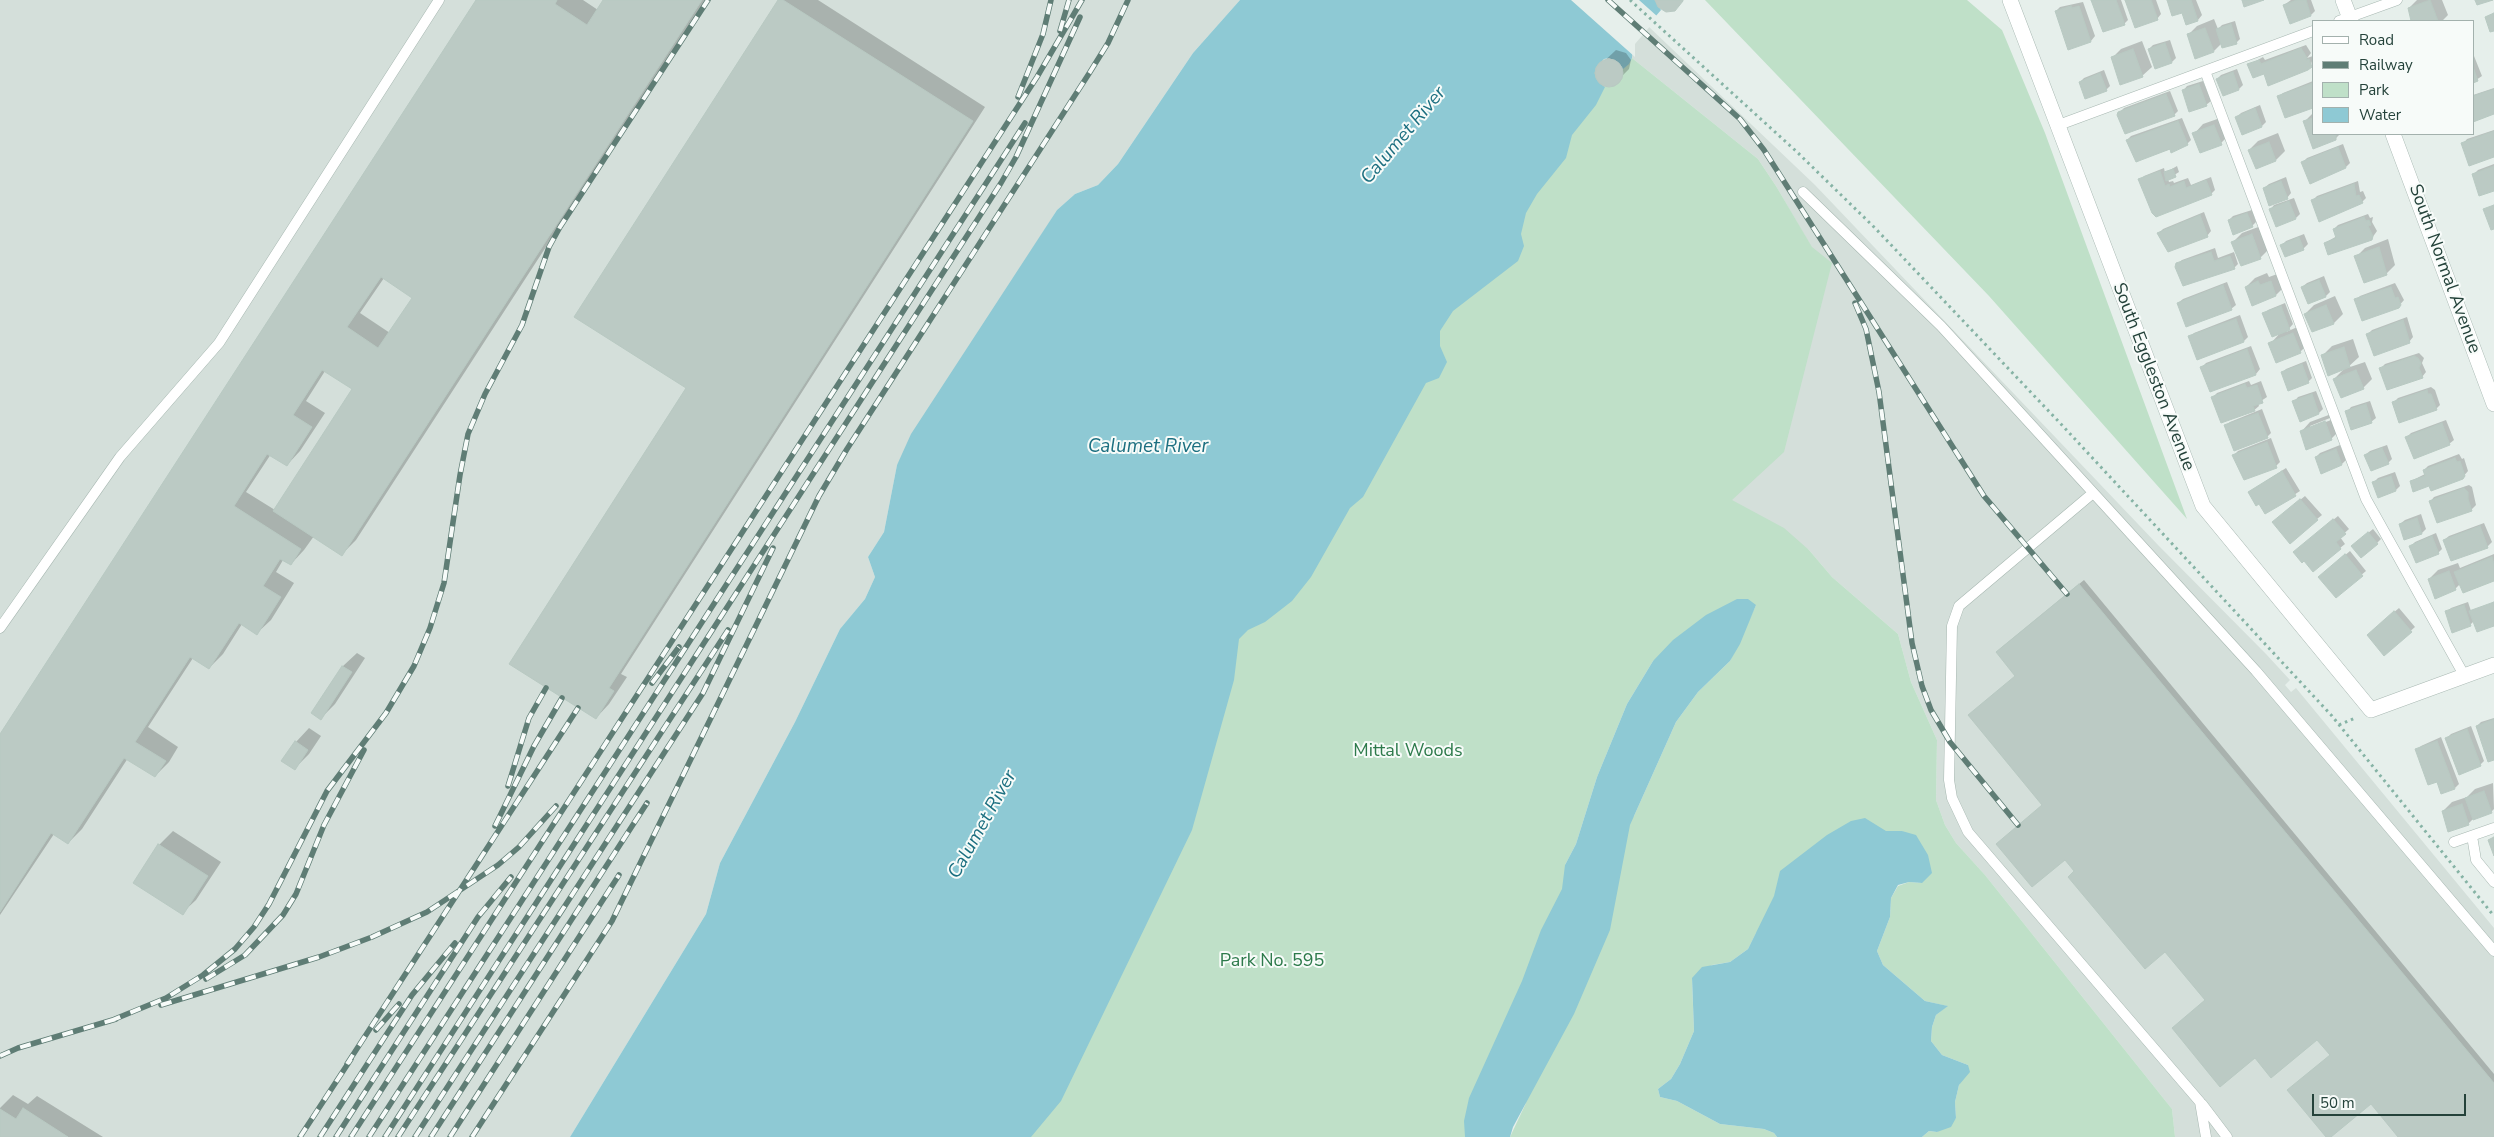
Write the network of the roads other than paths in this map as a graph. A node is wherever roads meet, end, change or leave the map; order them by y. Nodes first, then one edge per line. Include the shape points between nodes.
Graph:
1 (439, 0) edge
2 (2010, 0) edge
3 (2343, 0) edge
4 (2396, 0) edge
5 (2346, 20) edge
6 (2312, 31) edge
7 (2205, 71) junction
8 (2056, 126) junction
9 (2393, 135) edge
10 (1803, 192) dead end
11 (2494, 404) edge
12 (2093, 493) junction
13 (0, 628) edge
14 (2494, 665) edge
15 (2464, 676) junction
16 (2494, 828) edge
17 (2472, 836) junction
18 (2454, 842) dead end
19 (2494, 882) edge
20 (2494, 951) edge
21 (2200, 1102) junction
22 (2206, 1137) edge
23 (2227, 1137) edge

1 - 13 lane via 219,343 120,457
2 - 8 street, South Eggleston Avenue
3 - 5 street
4 - 5 lane
6 - 7 lane
7 - 8 lane
7 - 15 lane via 2366,499
8 - 15 street, South Eggleston Avenue via 2203,506 2371,710
9 - 11 street, South Normal Avenue
10 - 12 lane via 1941,326
12 - 20 lane via 2256,670
12 - 21 lane via 1959,606 1952,626 1949,780 1952,798 1968,832
14 - 15 street
16 - 17 lane
17 - 18 lane
17 - 19 lane via 2476,860
21 - 22 lane
21 - 23 lane

